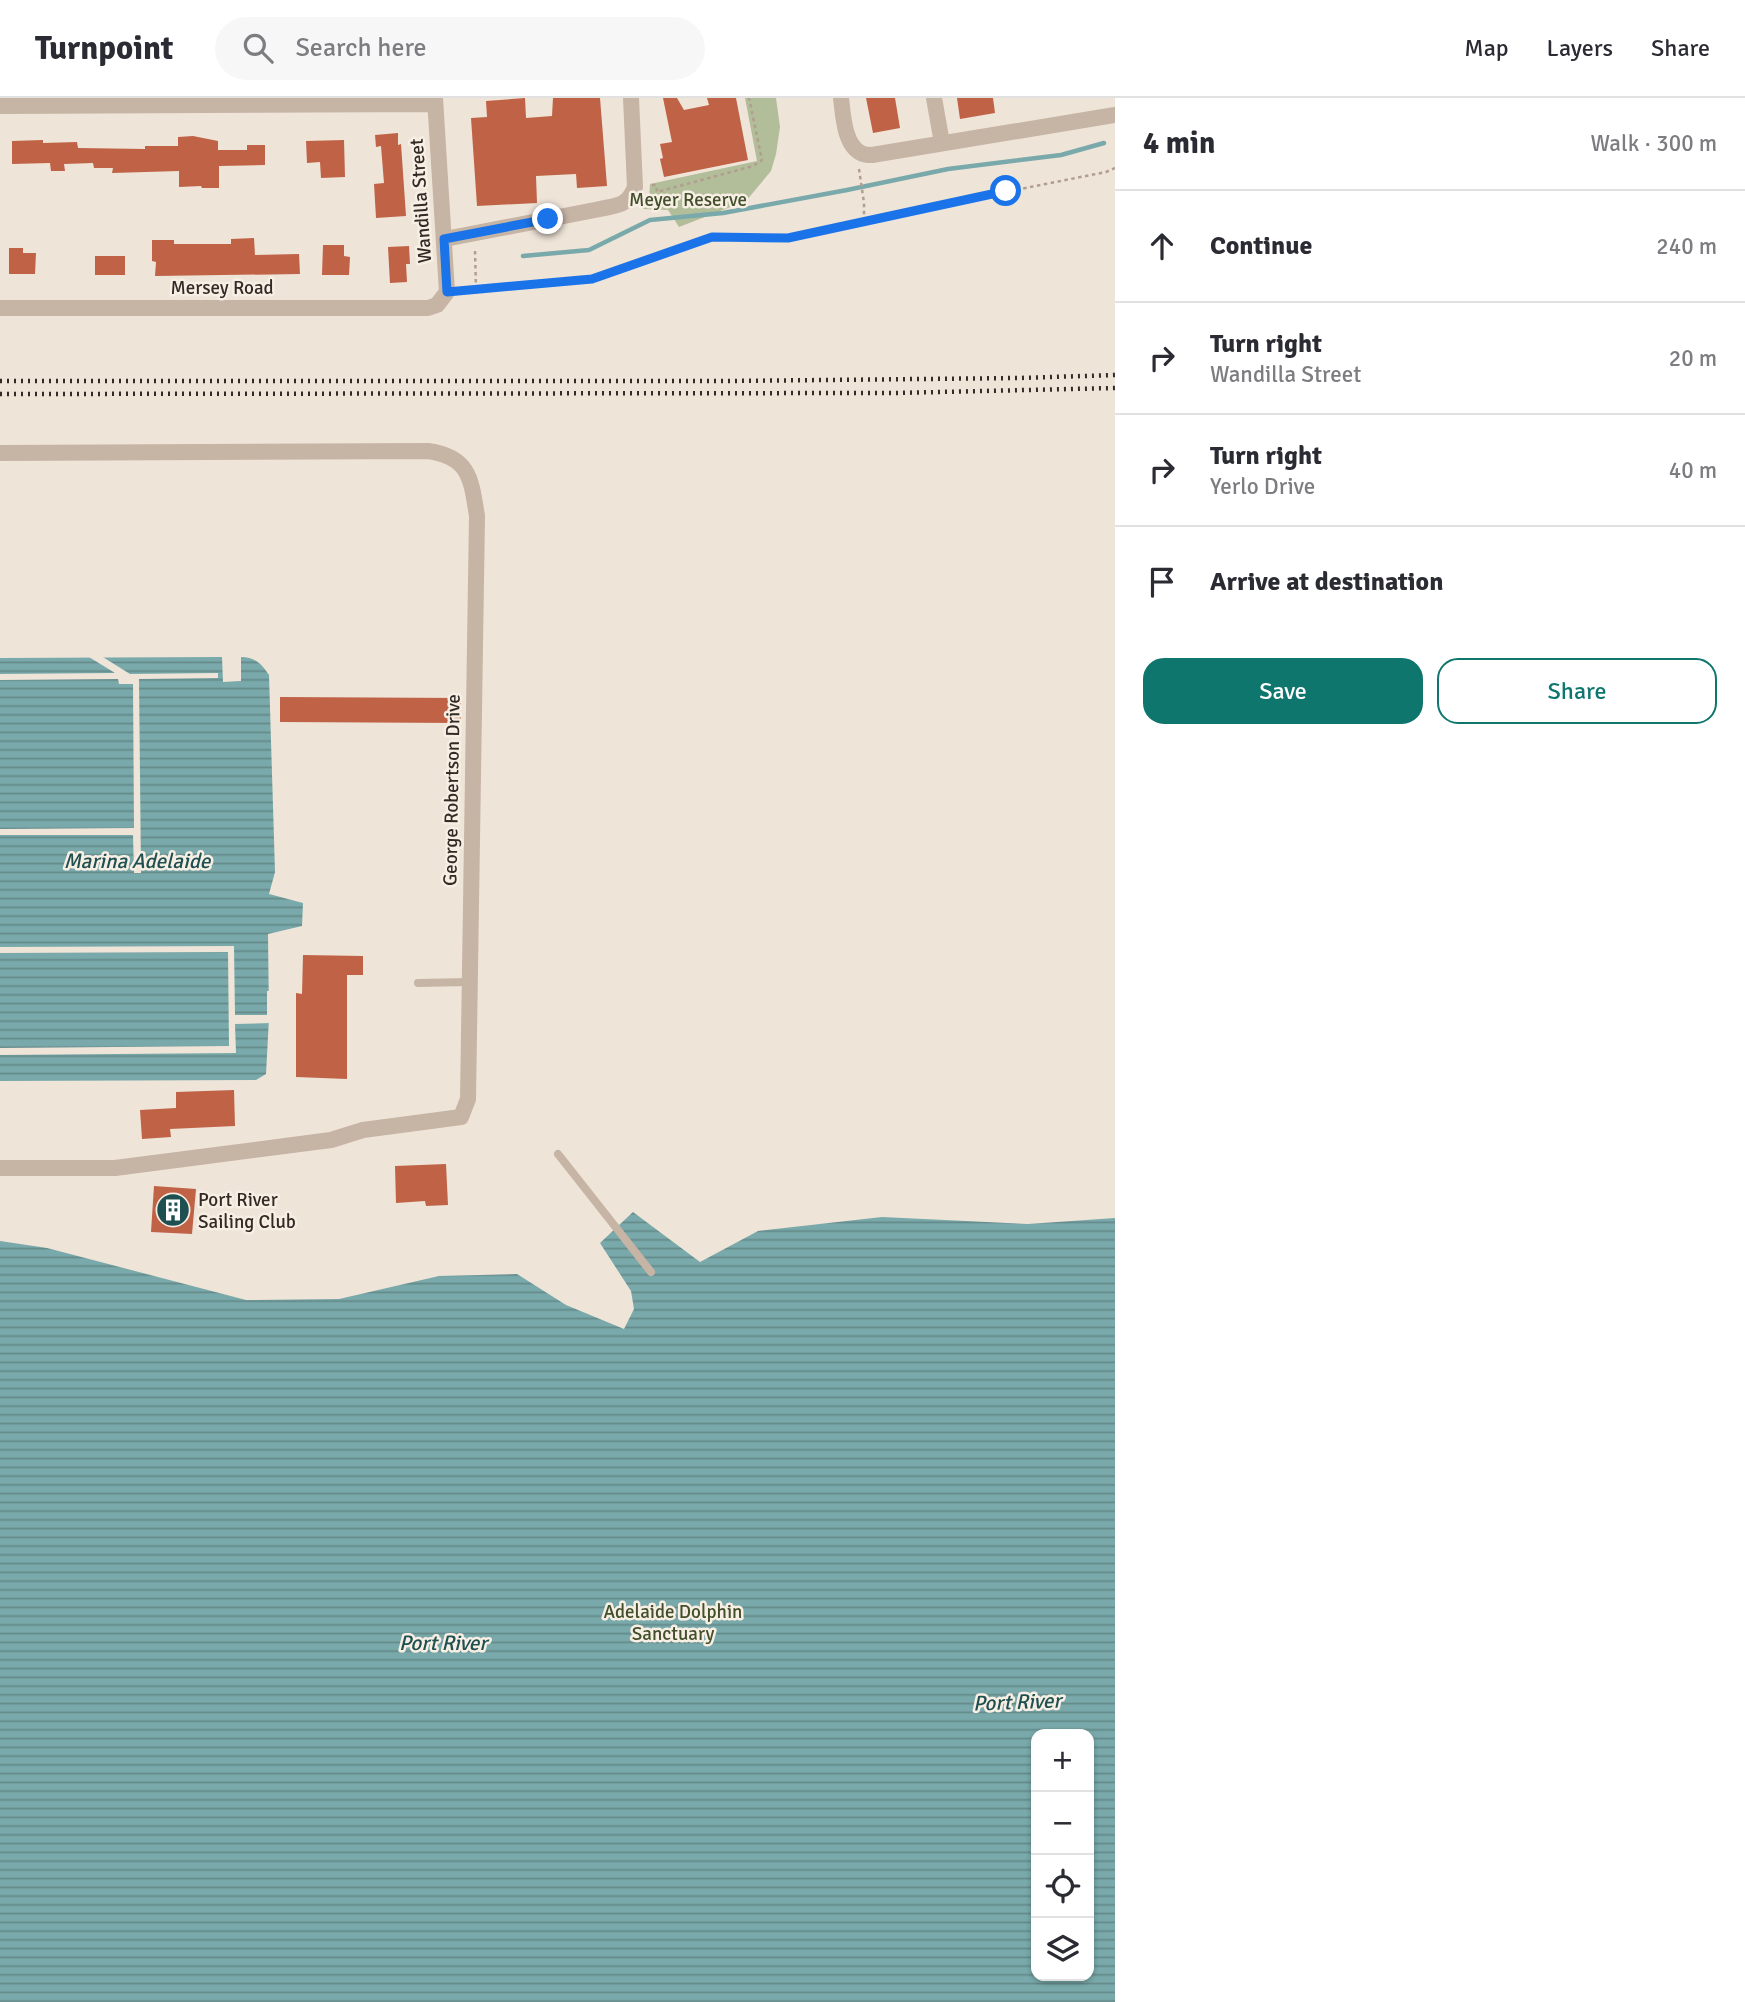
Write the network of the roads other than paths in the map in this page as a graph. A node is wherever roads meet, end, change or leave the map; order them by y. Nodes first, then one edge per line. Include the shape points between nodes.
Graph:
1 (631, 98) edge
2 (841, 98) edge
3 (934, 98) edge
4 (435, 101) edge
5 (231, 102) edge
6 (0, 106) edge
7 (1115, 115) edge
8 (942, 143) junction
9 (444, 239) junction
10 (444, 296) joint
11 (0, 308) edge
12 (0, 453) edge
13 (469, 982) junction
14 (418, 983) dead end
15 (558, 1154) dead end
16 (0, 1168) edge
17 (651, 1272) dead end

1 - 9 street via 635,187 631,198 600,209
2 - 8 street via 852,145 861,153
3 - 8 street
4 - 5 street
4 - 9 street, Wandilla Street
5 - 6 street
7 - 8 street
9 - 10 street, Wandilla Street
10 - 11 street, Mersey Road via 438,305 428,308
12 - 13 street, George Robertson Drive via 428,451 446,453 463,465 472,483 477,516
13 - 14 lane
13 - 16 street, George Robertson Drive via 468,1099 461,1117 363,1130 331,1140 115,1168
15 - 17 lane

